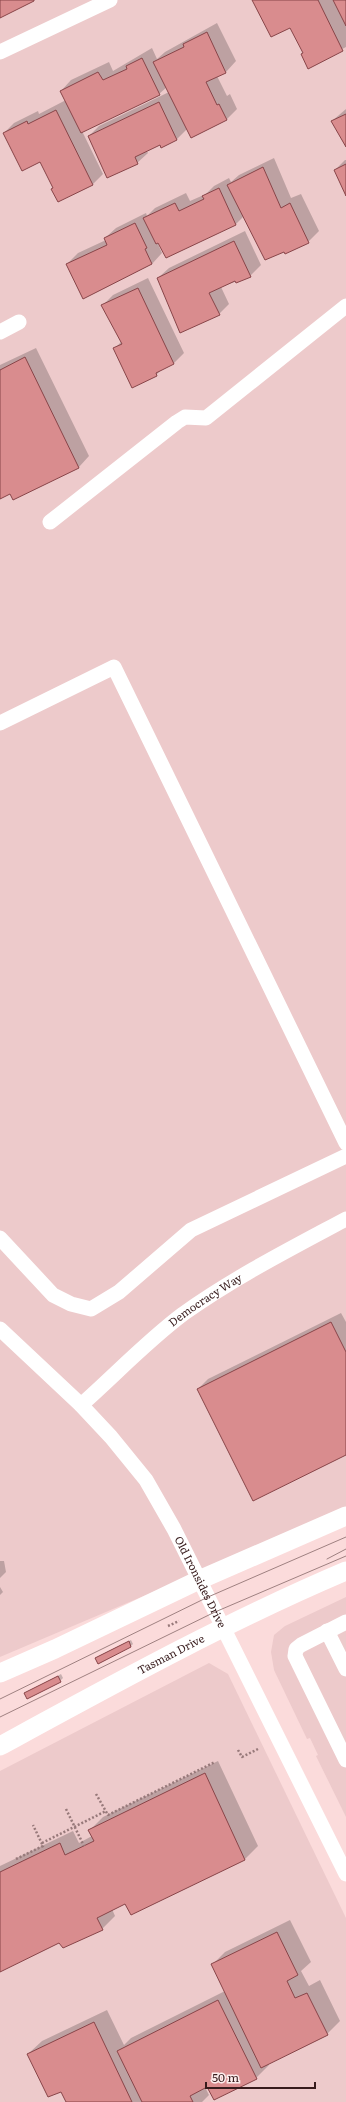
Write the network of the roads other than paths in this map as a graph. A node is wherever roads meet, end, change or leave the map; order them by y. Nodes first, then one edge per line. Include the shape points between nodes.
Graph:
1 (110, 0) edge
2 (0, 52) edge
3 (346, 306) edge
4 (19, 322) dead end
5 (0, 332) edge
6 (50, 522) dead end
7 (0, 723) edge
8 (346, 1143) edge
9 (346, 1156) edge
10 (346, 1219) edge
11 (0, 1238) edge
12 (0, 1329) edge
13 (81, 1405) junction
14 (346, 1516) edge
15 (346, 1572) edge
16 (199, 1580) junction
17 (346, 1622) edge
18 (224, 1629) junction
19 (327, 1631) junction
20 (345, 1663) edge
21 (0, 1673) edge
22 (0, 1746) edge
23 (346, 1760) edge
24 (346, 1874) edge

1 - 2 street
3 - 6 street via 206,418 185,418 177,422
4 - 5 street
7 - 8 street via 114,667
9 - 11 street via 191,1230 119,1292 91,1309 53,1295
10 - 13 street, Democracy Way via 249,1270 184,1314 150,1341
12 - 13 street, Old Ironsides Drive
13 - 16 street, Old Ironsides Drive via 146,1480
14 - 16 main road
15 - 18 main road, Tasman Drive via 263,1608
16 - 18 street, Old Ironsides Drive
16 - 21 main road via 55,1650
17 - 19 street
18 - 22 main road, Tasman Drive via 95,1694
18 - 24 street, Old Ironsides Drive
19 - 20 street
19 - 23 street via 301,1645 296,1649 295,1656

